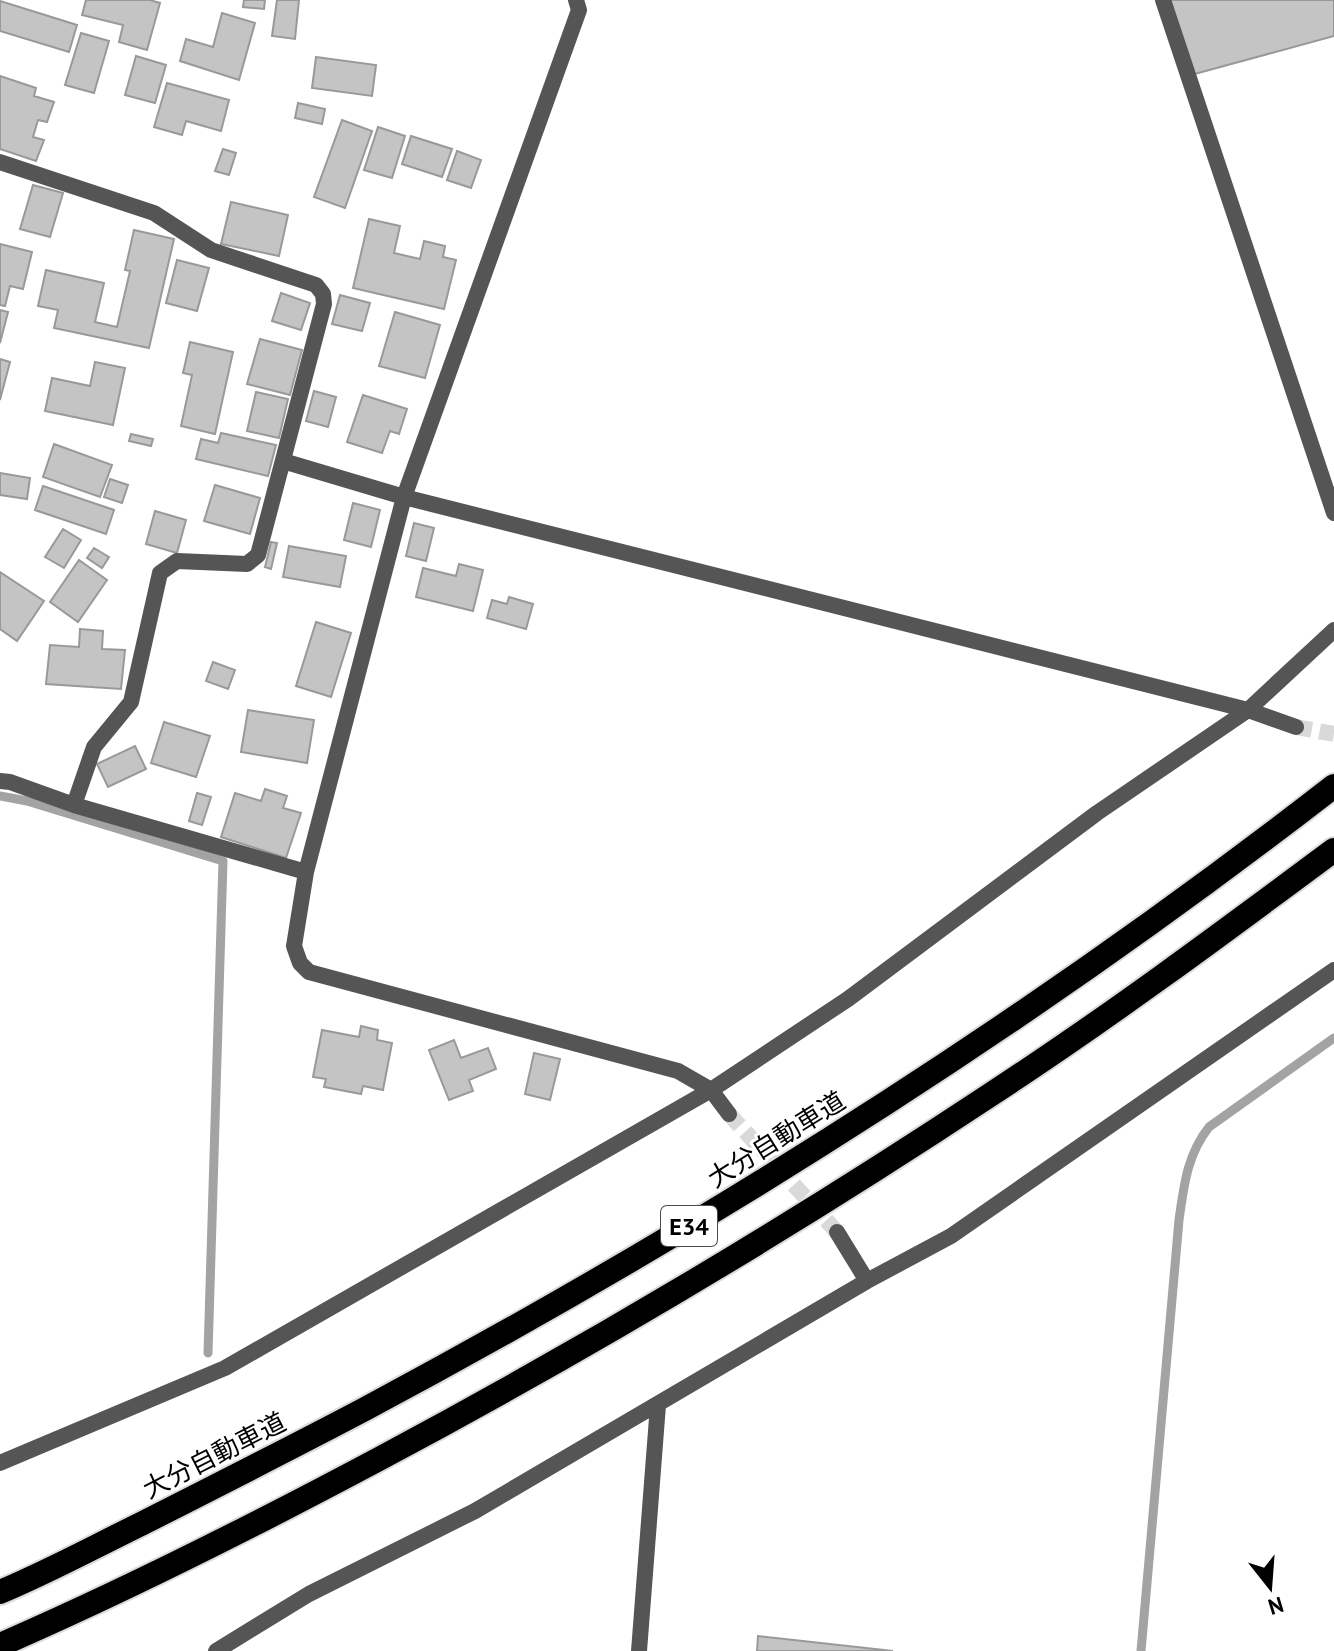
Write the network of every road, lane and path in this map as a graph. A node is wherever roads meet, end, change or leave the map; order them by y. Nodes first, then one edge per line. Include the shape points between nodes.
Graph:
1 (576, 0) edge
2 (1163, 0) edge
3 (0, 162) edge
4 (283, 461) junction
5 (404, 497) junction
6 (1334, 513) edge
7 (1334, 630) edge
8 (1248, 710) junction
9 (1296, 727) tunnel mouth
10 (0, 781) edge
11 (1334, 786) edge
12 (74, 805) junction
13 (1334, 850) edge
14 (306, 872) junction
15 (1334, 970) edge
16 (711, 1090) junction
17 (729, 1114) tunnel mouth
18 (837, 1232) tunnel mouth
19 (867, 1281) junction
20 (658, 1405) junction
21 (0, 1463) edge
22 (0, 1592) edge
23 (0, 1645) edge
24 (216, 1651) edge
25 (639, 1651) edge

1 - 5 street via 579,10
2 - 6 street
3 - 4 street via 154,213 211,250 316,285 324,304
4 - 5 street
4 - 12 street via 258,555 247,564 177,561 160,573 131,702 94,747
5 - 8 street
5 - 14 street
7 - 8 street
8 - 9 street
8 - 16 street via 1097,813 848,999
10 - 12 street
11 - 22 highway, 大分自動車道 / E34 via 967,1050 653,1248 273,1458
12 - 14 street
13 - 23 highway, E34 via 993,1094 682,1290 296,1503
14 - 16 street via 294,946 309,972 678,1071
15 - 19 street via 951,1236
16 - 17 street
16 - 21 street via 225,1368
18 - 19 street
19 - 20 street
20 - 24 street via 475,1511 309,1594
20 - 25 street

